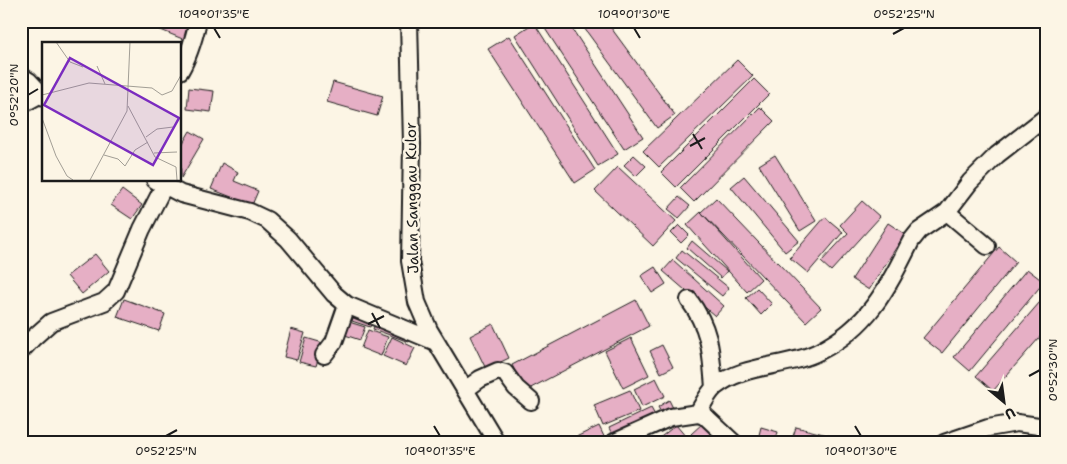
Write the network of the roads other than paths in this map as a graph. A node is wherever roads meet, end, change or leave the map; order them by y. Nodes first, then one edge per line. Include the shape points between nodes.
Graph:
1 (198, 21) edge
2 (409, 21) edge
3 (181, 69) edge
4 (21, 76) edge
5 (42, 96) edge
6 (21, 105) edge
7 (1046, 116) edge
8 (159, 183) edge
9 (947, 212) junction
10 (987, 246) dead end
11 (689, 300) dead end
12 (347, 305) junction
13 (436, 342) junction
14 (21, 351) edge
15 (324, 355) dead end
16 (714, 388) junction
17 (465, 390) junction
18 (531, 401) dead end
19 (698, 413) junction
20 (1046, 427) edge
21 (497, 443) edge
22 (613, 443) edge
23 (734, 443) edge
24 (944, 443) edge

1 - 3 street
2 - 13 street, Jalan Sanggau Kulor via 410,262 417,302
4 - 5 street
5 - 6 street
7 - 9 street via 997,155
8 - 12 street via 181,194 250,212 267,220
8 - 14 street via 116,291 104,302 51,322
9 - 10 street
9 - 16 street via 919,231 873,309 850,332 801,360 743,373
11 - 16 street via 709,336
12 - 13 street
12 - 15 street via 334,342
13 - 17 street, Jalan Sanggau Kulor
16 - 19 street
17 - 18 street via 480,378 498,371 505,373
17 - 21 street, Jalan Sanggau Kulor
19 - 22 street via 671,417
19 - 23 street
20 - 24 street via 1017,423 988,428

